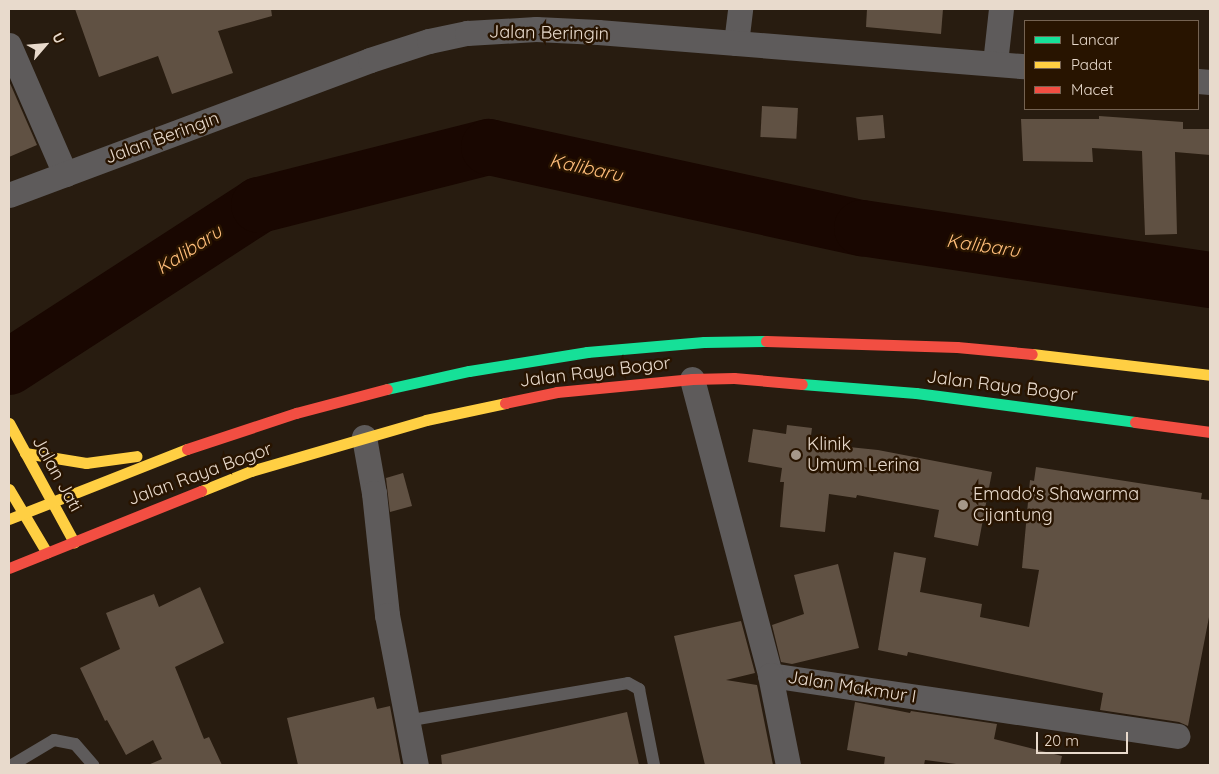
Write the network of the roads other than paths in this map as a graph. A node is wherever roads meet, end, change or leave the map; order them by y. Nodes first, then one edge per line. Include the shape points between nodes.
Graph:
1 (740, 9) edge
2 (1001, 9) edge
3 (736, 43) junction
4 (9, 46) edge
5 (995, 63) junction
6 (1024, 66) edge
7 (65, 174) junction
8 (9, 195) edge
9 (1182, 359) dead end
10 (1105, 360) junction
11 (1210, 375) edge
12 (692, 379) junction
13 (9, 423) edge
14 (1210, 432) edge
15 (364, 437) junction
16 (197, 445) junction
17 (25, 453) junction
18 (9, 489) edge
19 (52, 502) junction
20 (23, 513) junction
21 (9, 519) edge
22 (74, 542) junction
23 (47, 552) junction
24 (9, 568) edge
25 (770, 675) junction
26 (406, 721) junction
27 (1177, 736) dead end
28 (12, 765) edge
29 (93, 765) edge
30 (416, 765) edge
31 (654, 765) edge
32 (788, 765) edge

1 - 3 street
2 - 5 street
3 - 5 street, Jalan Beringin
3 - 7 street, Jalan Beringin via 536,29 467,33 370,60
4 - 7 street
5 - 6 street, Jalan Beringin
7 - 8 street, Jalan Beringin
9 - 10 main road, Jalan Raya Bogor
10 - 11 main road, Jalan Raya Bogor
10 - 16 main road, Jalan Raya Bogor via 957,347 790,341 653,345 529,360 383,390 296,412
12 - 14 main road, Jalan Raya Bogor via 734,378 916,393
12 - 15 main road, Jalan Raya Bogor via 557,392 494,403
12 - 25 street, Jalan Makmur I
13 - 17 main road, Jalan Jati
15 - 22 main road, Jalan Raya Bogor via 242,474
15 - 26 street via 374,492 387,614
16 - 17 main road via 86,463
16 - 19 main road, Jalan Raya Bogor
17 - 19 main road, Jalan Jati
18 - 20 main road
19 - 20 main road, Jalan Raya Bogor
19 - 22 main road, Jalan Jati
20 - 21 main road, Jalan Raya Bogor
20 - 23 main road
22 - 23 main road, Jalan Raya Bogor
23 - 24 main road, Jalan Raya Bogor
25 - 27 street, Jalan Makmur I
25 - 32 street
26 - 30 street
26 - 31 lane via 628,683 639,689
28 - 29 lane via 54,740 76,744

